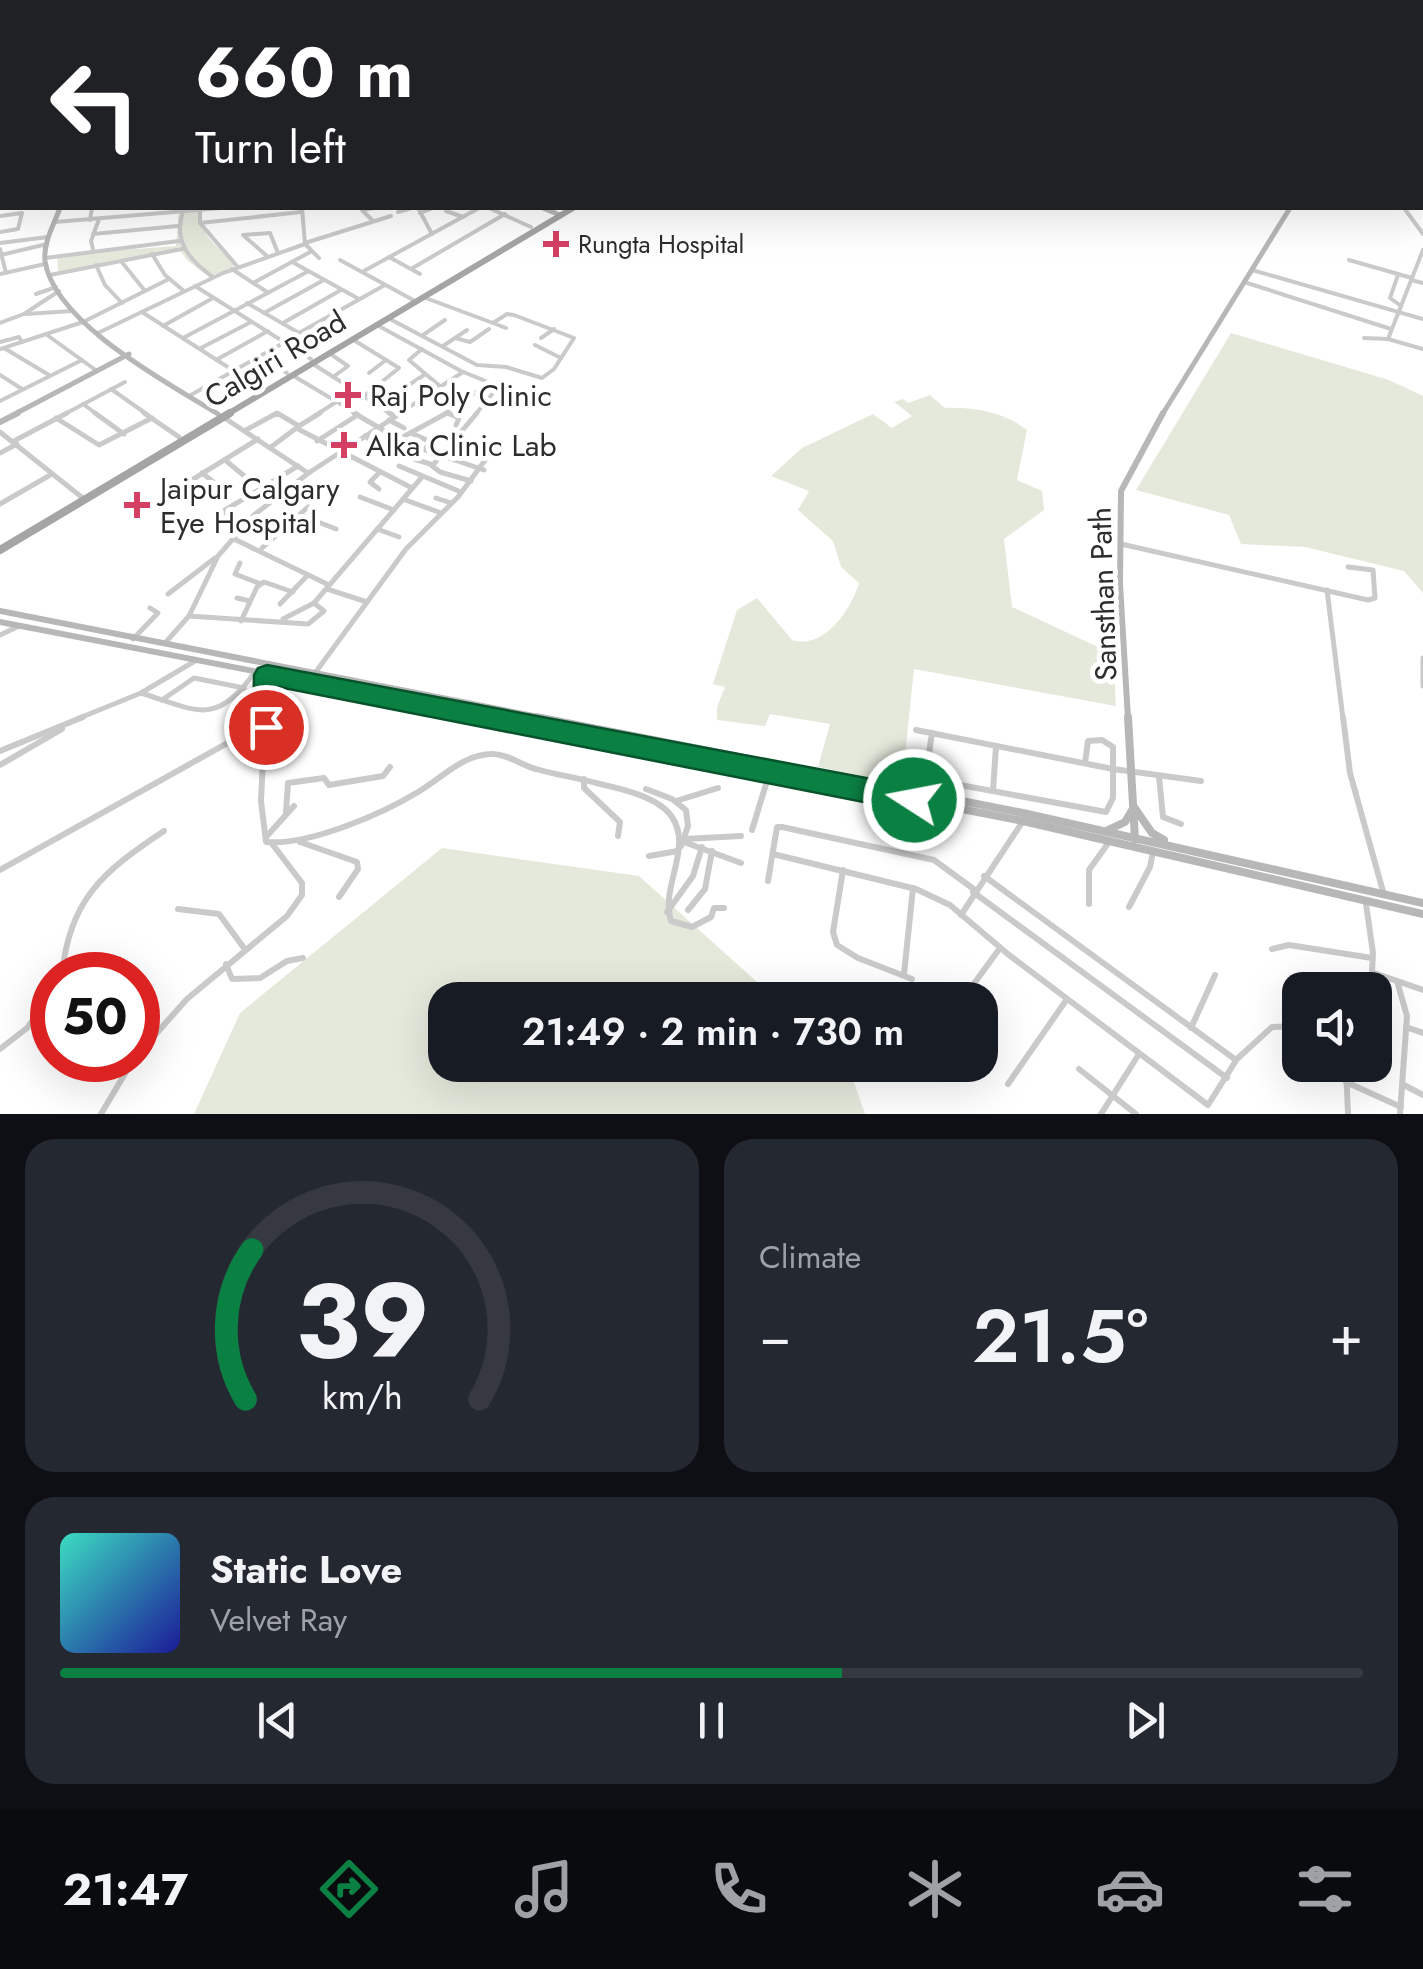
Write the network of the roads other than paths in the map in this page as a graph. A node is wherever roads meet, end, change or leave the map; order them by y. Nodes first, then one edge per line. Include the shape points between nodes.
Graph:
1 (1275, 0) edge
2 (1288, 0) edge
3 (59, 210) edge
4 (92, 210) edge
5 (183, 210) joint
6 (200, 210) edge
7 (301, 210) edge
8 (363, 210) edge
9 (411, 210) edge
10 (418, 210) edge
11 (446, 210) dead end
12 (474, 210) edge
13 (495, 210) edge
14 (1289, 210) edge
15 (564, 211) edge
16 (398, 212) dead end
17 (505, 214) junction
18 (0, 216) edge
19 (391, 216) dead end
20 (463, 216) junction
21 (100, 219) junction
22 (90, 220) junction
23 (373, 221) junction
24 (55, 222) junction
25 (200, 223) junction
26 (1420, 225) edge
27 (178, 226) junction
28 (532, 228) junction
29 (0, 232) edge
30 (93, 234) junction
31 (432, 234) junction
32 (1423, 234) edge
33 (48, 240) junction
34 (179, 240) junction
35 (305, 243) junction
36 (0, 249) edge
37 (184, 249) junction
38 (93, 250) junction
39 (312, 251) junction
40 (278, 252) junction
41 (152, 254) junction
42 (1422, 254) edge
43 (267, 256) junction
44 (389, 257) junction
45 (319, 258) dead end
46 (340, 260) dead end
47 (1349, 260) dead end
48 (45, 261) junction
49 (122, 261) junction
50 (294, 263) junction
51 (96, 266) junction
52 (235, 268) junction
53 (411, 268) junction
54 (1252, 270) junction
55 (308, 272) junction
56 (362, 272) junction
57 (3, 273) edge
58 (50, 274) junction
59 (420, 274) dead end
60 (1398, 274) junction
61 (214, 277) junction
62 (169, 279) junction
63 (1412, 279) junction
64 (322, 281) junction
65 (1289, 281) junction
66 (1244, 282) junction
67 (1423, 283) edge
68 (253, 284) junction
69 (385, 285) junction
70 (195, 286) junction
71 (58, 289) junction
72 (341, 290) junction
73 (184, 291) junction
74 (145, 292) junction
75 (268, 292) junction
76 (36, 294) dead end
77 (1282, 294) junction
78 (1330, 294) junction
79 (213, 298) junction
80 (359, 299) junction
81 (417, 299) junction
82 (246, 303) junction
83 (122, 304) junction
84 (1401, 306) junction
85 (1324, 308) junction
86 (72, 311) junction
87 (232, 311) junction
88 (142, 312) junction
89 (264, 313) junction
90 (1397, 313) junction
91 (22, 314) junction
92 (388, 318) junction
93 (1423, 319) edge
94 (445, 320) dead end
95 (83, 322) junction
96 (251, 322) junction
97 (0, 323) edge
98 (282, 324) junction
99 (376, 325) junction
100 (163, 326) junction
101 (491, 326) junction
102 (506, 328) dead end
103 (554, 329) junction
104 (1391, 329) junction
105 (467, 330) dead end
106 (268, 331) junction
107 (98, 334) junction
108 (47, 335) junction
109 (422, 335) junction
110 (183, 338) junction
111 (455, 338) junction
112 (541, 338) dead end
113 (1364, 338) dead end
114 (352, 339) junction
115 (1388, 339) junction
116 (285, 342) junction
117 (534, 345) dead end
118 (2, 346) edge
119 (443, 346) junction
120 (200, 349) junction
121 (1423, 349) edge
122 (422, 350) junction
123 (329, 353) junction
124 (128, 354) junction
125 (259, 357) junction
126 (561, 358) junction
127 (82, 360) junction
128 (216, 360) junction
129 (386, 360) junction
130 (311, 361) junction
131 (97, 371) junction
132 (234, 371) junction
133 (369, 372) dead end
134 (463, 372) junction
135 (289, 374) junction
136 (0, 375) edge
137 (49, 375) junction
138 (424, 375) junction
139 (333, 377) junction
140 (125, 382) dead end
141 (488, 384) junction
142 (441, 387) junction
143 (498, 387) junction
144 (22, 389) junction
145 (111, 389) junction
146 (188, 396) junction
147 (363, 397) junction
148 (527, 398) dead end
149 (1, 399) edge
150 (336, 402) junction
151 (82, 404) junction
152 (376, 406) junction
153 (447, 413) junction
154 (220, 416) junction
155 (356, 416) junction
156 (56, 418) junction
157 (152, 418) junction
158 (392, 418) junction
159 (0, 422) edge
160 (456, 425) dead end
161 (298, 428) junction
162 (376, 428) junction
163 (404, 428) dead end
164 (246, 430) junction
165 (0, 432) edge
166 (410, 433) junction
167 (124, 434) junction
168 (365, 436) junction
169 (458, 436) junction
170 (179, 437) junction
171 (258, 439) junction
172 (399, 439) junction
173 (317, 441) junction
174 (15, 443) junction
175 (450, 446) junction
176 (270, 447) junction
177 (424, 450) junction
178 (342, 451) junction
179 (0, 453) edge
180 (441, 456) junction
181 (481, 456) dead end
182 (225, 460) junction
183 (431, 465) junction
184 (298, 466) junction
185 (399, 466) dead end
186 (482, 470) junction
187 (308, 473) junction
188 (379, 473) junction
189 (52, 474) junction
190 (202, 474) junction
191 (422, 478) junction
192 (248, 479) dead end
193 (471, 480) junction
194 (187, 483) dead end
195 (412, 488) junction
196 (379, 489) dead end
197 (224, 490) dead end
198 (461, 492) junction
199 (0, 494) edge
200 (360, 497) dead end
201 (83, 498) junction
202 (436, 498) dead end
203 (403, 499) junction
204 (8, 500) junction
205 (451, 503) junction
206 (0, 504) edge
207 (308, 507) dead end
208 (394, 510) junction
209 (441, 513) junction
210 (300, 515) junction
211 (245, 524) junction
212 (377, 529) junction
213 (336, 530) dead end
214 (232, 538) junction
215 (399, 538) dead end
216 (1121, 544) junction
217 (0, 547) edge
218 (262, 549) junction
219 (218, 556) junction
220 (240, 563) dead end
221 (1348, 566) dead end
222 (306, 576) junction
223 (261, 584) junction
224 (328, 587) junction
225 (1326, 590) junction
226 (293, 592) junction
227 (168, 594) dead end
228 (237, 598) dead end
229 (250, 601) junction
230 (367, 602) junction
231 (314, 603) junction
232 (280, 604) dead end
233 (150, 608) dead end
234 (0, 611) edge
235 (189, 616) junction
236 (283, 619) junction
237 (241, 621) junction
238 (0, 622) edge
239 (19, 626) junction
240 (0, 635) edge
241 (133, 639) junction
242 (162, 645) junction
243 (1423, 658) edge
244 (195, 661) junction
245 (255, 672) junction
246 (267, 675) junction
247 (313, 676) junction
248 (350, 686) junction
249 (1423, 686) edge
250 (244, 688) junction
251 (140, 693) junction
252 (162, 700) junction
253 (74, 721) junction
254 (266, 721) junction
255 (916, 730) dead end
256 (932, 733) junction
257 (996, 746) junction
258 (0, 750) edge
259 (928, 760) dead end
260 (1085, 763) junction
261 (0, 764) edge
262 (390, 766) dead end
263 (1113, 769) junction
264 (770, 770) junction
265 (1132, 772) junction
266 (1159, 777) junction
267 (584, 779) junction
268 (1201, 781) dead end
269 (960, 785) dead end
270 (718, 788) dead end
271 (646, 789) dead end
272 (994, 792) junction
273 (676, 801) junction
274 (294, 806) dead end
275 (1134, 807) junction
276 (286, 812) junction
277 (1023, 821) junction
278 (1181, 824) dead end
279 (752, 830) dead end
280 (164, 831) dead end
281 (1109, 835) junction
282 (618, 836) dead end
283 (741, 836) dead end
284 (265, 838) junction
285 (1135, 840) junction
286 (300, 842) junction
287 (1170, 844) junction
288 (273, 845) junction
289 (682, 845) junction
290 (702, 847) junction
291 (1153, 848) junction
292 (712, 851) junction
293 (773, 854) junction
294 (649, 856) dead end
295 (742, 863) dead end
296 (0, 870) edge
297 (842, 870) junction
298 (984, 876) junction
299 (768, 881) dead end
300 (912, 888) junction
301 (974, 891) junction
302 (1384, 895) junction
303 (339, 897) dead end
304 (1423, 903) edge
305 (1088, 904) dead end
306 (1366, 904) junction
307 (1129, 907) dead end
308 (724, 908) dead end
309 (178, 909) dead end
310 (688, 910) dead end
311 (667, 912) junction
312 (1423, 914) edge
313 (961, 915) junction
314 (244, 948) junction
315 (1000, 948) junction
316 (1272, 949) dead end
317 (63, 952) edge
318 (303, 958) dead end
319 (1372, 958) junction
320 (226, 964) junction
321 (1374, 972) edge
322 (1215, 975) dead end
323 (1392, 980) edge
324 (975, 982) edge
325 (1397, 982) junction
326 (1423, 990) edge
327 (1067, 1000) junction
328 (30, 1025) edge
329 (160, 1025) edge
330 (1406, 1026) junction
331 (1282, 1027) edge
332 (1191, 1028) junction
333 (1423, 1034) edge
334 (0, 1049) edge
335 (1139, 1054) junction
336 (1236, 1060) junction
337 (1079, 1068) dead end
338 (1227, 1078) junction
339 (120, 1082) edge
340 (1346, 1082) joint
341 (1008, 1084) dead end
342 (1404, 1085) junction
343 (1113, 1094) junction
344 (1423, 1094) edge
345 (1401, 1111) edge
346 (101, 1114) edge
347 (1101, 1114) edge
348 (1136, 1114) edge
349 (1348, 1114) edge

1 - 2 street
3 - 24 main road
4 - 22 street
5 - 21 street
5 - 27 street
6 - 25 street
7 - 25 street
7 - 35 street
8 - 23 street
9 - 16 street
10 - 31 street
11 - 20 street
12 - 20 street
13 - 17 street
14 - 54 main road, Sansthan Path
15 - 28 main road, Calgiri Road
15 - 81 main road, Calgiri Road
17 - 28 street
17 - 53 street
18 - 29 street via 22,213 18,229
19 - 23 street
20 - 31 street
21 - 22 street
21 - 30 street
22 - 24 street
23 - 35 street
24 - 33 main road
25 - 52 street
26 - 32 street
27 - 30 street
27 - 34 street
28 - 81 main road, Calgiri Road
30 - 38 street
31 - 44 street
33 - 36 street
33 - 36 street
33 - 48 main road
34 - 37 street
34 - 38 street
35 - 39 street
35 - 40 street
36 - 57 street
37 - 41 street
37 - 61 street
38 - 48 street
39 - 45 street
39 - 50 street
40 - 43 street
40 - 43 street via 270,232 242,236
41 - 49 street
41 - 62 street
42 - 63 street
43 - 52 street
44 - 53 street
44 - 56 street
46 - 56 street
47 - 60 street
48 - 57 street
48 - 58 main road
49 - 51 street
49 - 74 street
50 - 55 street
50 - 68 street
51 - 58 street
51 - 83 street
52 - 61 street
52 - 68 street
53 - 59 street
54 - 65 street
54 - 66 main road, Sansthan Path
55 - 64 street
55 - 75 street
56 - 69 street
58 - 71 main road
60 - 63 street
60 - 84 street via 1390,298
61 - 70 street
62 - 73 street
62 - 74 street
63 - 67 street
63 - 84 street
64 - 72 street
64 - 89 street
65 - 77 street
65 - 78 street
66 - 77 street
66 - 216 main road, Sansthan Path via 1131,469 1121,491
68 - 75 street
69 - 80 street
69 - 81 street
70 - 73 street
70 - 79 street
71 - 76 street
71 - 86 main road
71 - 91 street
72 - 80 street
72 - 98 street
73 - 88 street
74 - 83 street
75 - 82 street
77 - 85 street
78 - 85 street
78 - 90 street
79 - 87 street
79 - 100 street
80 - 98 street via 299,333
81 - 92 main road, Calgiri Road
81 - 101 street
81 - 130 main road, Calgiri Road
82 - 87 street
82 - 89 street
83 - 95 street
84 - 90 street
85 - 104 street
86 - 91 street
86 - 95 main road
87 - 96 street
87 - 110 street
88 - 100 street
88 - 107 street
89 - 98 street
90 - 93 street
90 - 104 street
91 - 97 street
92 - 99 main road, Calgiri Road
92 - 109 street
94 - 109 street
95 - 107 main road
95 - 108 street
96 - 106 street
96 - 120 street
99 - 114 main road, Calgiri Road
99 - 122 street
100 - 110 street
101 - 102 street
101 - 103 street via 507,314
101 - 111 street via 470,342
103 - 112 street
103 - 126 street via 574,338
104 - 115 street
105 - 111 street
106 - 116 street
106 - 128 street
107 - 124 main road
108 - 118 street
108 - 127 street
109 - 119 street
110 - 120 street
111 - 119 street
113 - 115 street
114 - 123 main road, Calgiri Road
114 - 129 street
115 - 121 street
116 - 125 street
116 - 130 street
117 - 126 street
118 - 137 street
119 - 126 street via 478,365 542,378
120 - 128 street
122 - 134 street
122 - 138 street via 408,360
123 - 130 main road, Calgiri Road
123 - 139 street via 348,366
124 - 131 main road
124 - 146 main road
125 - 132 street
125 - 135 street
127 - 131 street
127 - 137 street
128 - 132 street
129 - 133 street
129 - 147 street via 398,372
130 - 135 main road, Calgiri Road
130 - 139 street
131 - 159 main road
132 - 146 street
134 - 141 street
134 - 142 street
135 - 150 street
135 - 154 main road, Calgiri Road
136 - 144 street
137 - 144 street
138 - 142 street
138 - 152 street
139 - 147 street
140 - 145 street
141 - 143 street
141 - 153 street
142 - 158 street
143 - 148 street
143 - 169 street
144 - 149 street
145 - 151 street
145 - 157 street
146 - 154 main road
147 - 152 street
150 - 155 street
150 - 161 street
151 - 156 street
151 - 167 street
152 - 158 street
153 - 160 street via 460,420
153 - 166 street
154 - 164 street
154 - 170 main road, Calgiri Road
154 - 201 main road, Calgiri Road
155 - 162 street
155 - 173 street
156 - 167 street via 91,444
156 - 174 street
157 - 167 street
157 - 170 street
158 - 162 street
158 - 163 street
161 - 164 street via 277,413
161 - 173 street
161 - 176 street
162 - 168 street
162 - 172 street
164 - 171 street
165 - 174 street
166 - 172 street
166 - 177 street via 431,442
168 - 178 street
168 - 183 street
169 - 175 street
169 - 186 street via 494,448
170 - 201 main road, Calgiri Road
171 - 176 street
171 - 182 street
172 - 177 street
173 - 178 street
174 - 179 street
174 - 189 street
175 - 180 street
175 - 181 street
176 - 184 street
177 - 180 street
178 - 187 street
178 - 188 street
180 - 183 street
180 - 186 street
182 - 190 street
182 - 192 street
183 - 193 street
184 - 187 street
184 - 211 street via 221,511
185 - 191 street
186 - 193 street
187 - 211 street
188 - 195 street
188 - 196 street via 370,482
189 - 201 street
189 - 204 street
190 - 194 street
190 - 197 street
191 - 195 street
191 - 198 street
193 - 198 street
195 - 203 street
198 - 205 street
199 - 204 street
200 - 208 street
201 - 217 main road, Calgiri Road
202 - 205 street
203 - 208 street
203 - 209 street
204 - 206 street
205 - 209 street
207 - 210 street
208 - 212 street
209 - 230 street
210 - 213 street
210 - 218 street
211 - 214 street
212 - 215 street
212 - 224 street
214 - 218 street
214 - 219 street
216 - 225 street
216 - 265 main road, Sansthan Path
218 - 222 street
219 - 227 street
219 - 235 street
220 - 223 street via 235,574
221 - 225 street via 1372,570 1376,598
222 - 224 street
222 - 226 street
223 - 226 street
223 - 229 street
224 - 230 street
224 - 231 street
225 - 302 street via 1350,773
226 - 232 street
228 - 229 street
229 - 237 street
230 - 247 street
231 - 236 street
231 - 236 street via 324,611 311,623
233 - 241 street via 157,614
234 - 241 main road
235 - 237 street
235 - 242 street
236 - 237 street
238 - 239 main road
239 - 240 street
239 - 244 main road
241 - 242 main road
242 - 247 main road
243 - 249 street
244 - 245 main road
244 - 251 street
245 - 246 main road
245 - 250 street
246 - 248 main road
246 - 254 street
247 - 248 main road
248 - 264 main road
248 - 281 main road via 702,747
250 - 252 street via 194,678
250 - 252 street via 216,712
251 - 252 street
251 - 253 street
253 - 258 street
253 - 261 street
254 - 284 street
254 - 296 street
255 - 256 street
256 - 257 street
256 - 259 street
257 - 260 street
257 - 272 street
260 - 263 street
260 - 263 street via 1088,740 1102,740 1113,747
262 - 276 street via 386,775 329,786 324,778 288,782
263 - 265 street
263 - 272 street via 1114,798 1106,812
264 - 277 main road
264 - 279 street
265 - 266 street
265 - 275 main road, Sansthan Path
266 - 268 street
266 - 278 street via 1162,817
267 - 282 street via 584,788 620,822
267 - 286 street via 482,755 402,801
267 - 289 street via 662,807 676,822
269 - 272 street
270 - 273 street
271 - 273 street
273 - 289 street via 688,817
274 - 276 street
275 - 281 main road
275 - 285 main road, Sansthan Path
275 - 287 main road via 1152,833
276 - 284 street
277 - 281 main road
277 - 298 street
280 - 317 street via 120,859 78,907
281 - 285 main road
281 - 305 street via 1089,870
283 - 289 street
284 - 288 street
285 - 287 main road
285 - 291 main road
286 - 288 street
286 - 303 street via 357,862
287 - 302 main road
288 - 314 street via 302,883 302,895 287,916
289 - 290 street
289 - 294 street
289 - 311 street
290 - 292 street
290 - 311 street via 687,887
291 - 306 main road
291 - 307 street via 1152,870 1132,891
292 - 295 street
292 - 310 street via 705,889
293 - 297 street
293 - 299 street
293 - 301 street via 777,828 791,828 934,860
297 - 300 street
297 - 300 street via 837,945 908,977
298 - 301 street
298 - 332 street
300 - 313 street
301 - 313 street
301 - 338 street
302 - 304 main road
306 - 312 main road
306 - 319 street
308 - 311 street via 689,927 670,921
309 - 314 street via 219,914
313 - 315 street
314 - 320 street
315 - 324 street
315 - 327 street
316 - 319 street via 1312,946
318 - 320 street via 259,981 232,979
319 - 321 street
320 - 329 street
322 - 332 street
323 - 325 street
325 - 326 street
325 - 330 street
327 - 335 street
327 - 341 street
328 - 334 street
330 - 333 street
330 - 342 street
331 - 336 street via 1272,1027
332 - 336 street
335 - 338 street via 1208,1104
335 - 343 street
336 - 338 street
337 - 343 street
339 - 346 street
340 - 345 street
340 - 349 street
342 - 344 street
342 - 345 street
343 - 347 street
343 - 348 street

